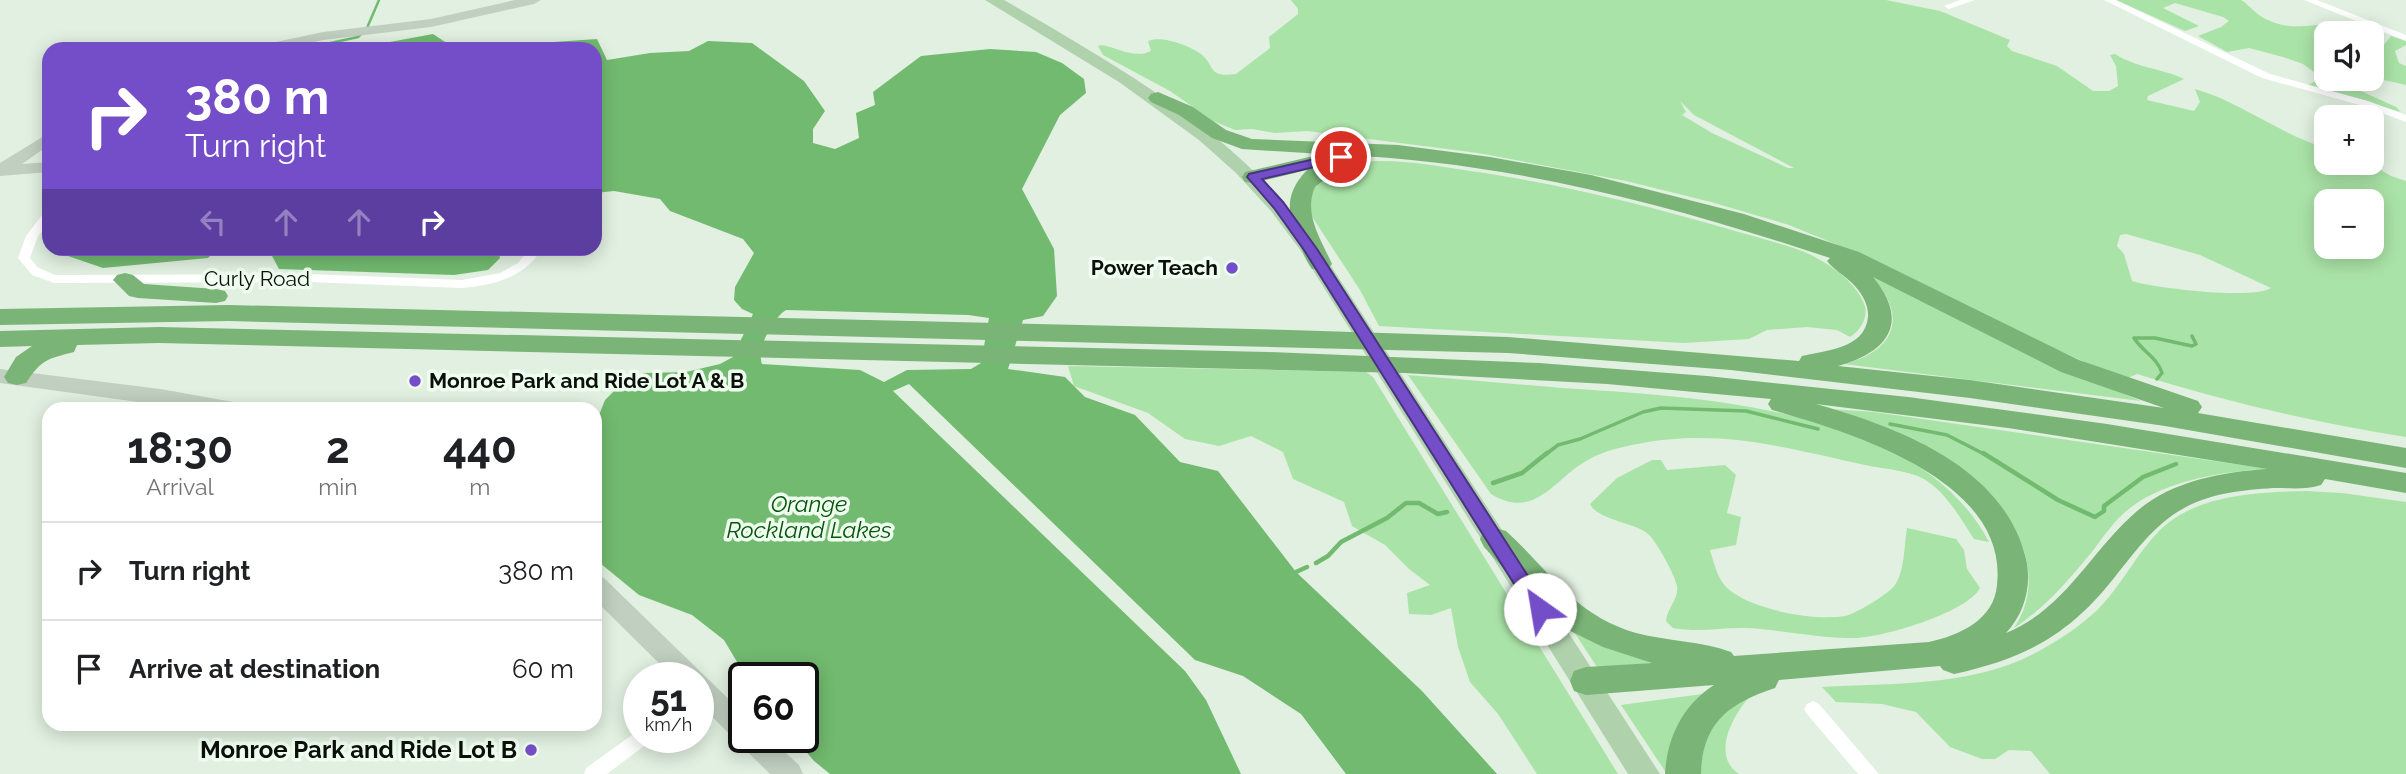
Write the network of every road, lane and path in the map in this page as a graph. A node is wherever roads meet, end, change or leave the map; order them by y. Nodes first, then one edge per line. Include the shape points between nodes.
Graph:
1 (534, 0) edge
2 (993, 0) edge
3 (1970, 0) edge
4 (2109, 0) edge
5 (2309, 0) edge
6 (1949, 6) dead end
7 (2406, 38) edge
8 (295, 42) edge
9 (1158, 98) junction
10 (2406, 120) edge
11 (42, 143) edge
12 (1368, 152) junction
13 (42, 168) edge
14 (0, 171) edge
15 (1253, 177) junction
16 (42, 224) edge
17 (532, 256) edge
18 (1320, 264) junction
19 (125, 280) junction
20 (0, 317) edge
21 (539, 320) junction
22 (301, 338) junction
23 (0, 339) edge
24 (974, 342) junction
25 (1024, 343) junction
26 (1641, 354) junction
27 (1604, 375) junction
28 (8, 376) edge
29 (185, 402) edge
30 (2406, 457) edge
31 (2406, 483) edge
32 (2406, 490) edge
33 (1495, 539) junction
34 (602, 591) edge
35 (672, 662) edge
36 (1772, 672) junction
37 (1588, 686) junction
38 (714, 703) edge
39 (1813, 709) dead end
40 (728, 717) edge
41 (623, 751) edge
42 (766, 753) edge
43 (593, 774) edge
44 (789, 774) edge
45 (1645, 774) edge
46 (1683, 774) edge
47 (1870, 774) edge

1 - 8 street via 431,23
2 - 9 main road
3 - 6 street
4 - 10 street via 2266,76 2364,103
5 - 7 street
9 - 12 highway via 1241,143
9 - 15 main road
11 - 14 street
12 - 15 highway
12 - 18 highway via 1313,175 1302,189 1298,213
12 - 26 highway via 1545,176 1760,230 1840,262 1869,287 1881,309 1878,331 1868,344 1833,359 1799,362
12 - 30 highway via 1429,154 1536,171 1736,219 1874,267 2028,346 2115,383 2210,413
13 - 14 street
15 - 18 main road via 1287,215
16 - 19 street, Curly Road via 24,258 38,275
17 - 19 street, Curly Road via 517,271 462,284 309,278
18 - 33 main road
19 - 21 highway via 133,289 150,293 342,302
20 - 21 highway via 208,313
21 - 24 highway via 786,326
22 - 23 highway
22 - 24 highway via 775,349
22 - 28 highway via 63,346 30,357
24 - 25 highway
25 - 26 highway via 1442,342
25 - 27 highway
26 - 30 highway via 2016,395
27 - 31 highway via 2000,417
27 - 36 highway via 1760,400 1846,422 1935,464 1972,494 1996,523 2009,552 2013,582 2006,609 1988,632 1955,649 1929,655
28 - 29 street
32 - 36 highway via 2295,478 2200,490 2152,514 2065,613 2010,646 1934,665
33 - 36 highway via 1557,605 1596,631 1667,653
33 - 37 main road
34 - 35 street
36 - 37 highway
36 - 46 highway via 1737,686 1703,712 1689,732
37 - 45 main road
38 - 40 street
39 - 47 street
41 - 43 street
42 - 44 street

